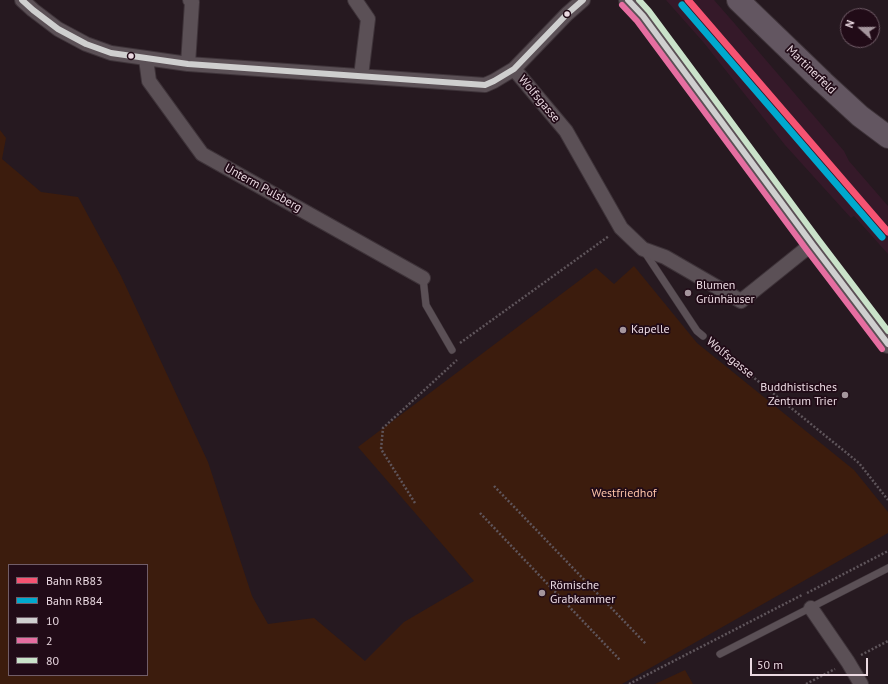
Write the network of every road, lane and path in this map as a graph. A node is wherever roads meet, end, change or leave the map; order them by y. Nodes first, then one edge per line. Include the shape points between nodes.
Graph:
1 (22, 0) edge
2 (190, 0) edge
3 (355, 0) edge
4 (583, 0) edge
5 (628, 0) edge
6 (738, 0) edge
7 (641, 8) edge
8 (146, 58) junction
9 (188, 64) junction
10 (514, 69) junction
11 (361, 76) junction
12 (888, 137) edge
13 (621, 228) junction
14 (812, 244) junction
15 (643, 249) junction
16 (422, 278) joint
17 (703, 336) joint
18 (888, 344) edge
19 (452, 350) junction
20 (494, 486) dead end
21 (888, 500) edge
22 (415, 503) dead end
23 (480, 513) dead end
24 (888, 551) edge
25 (888, 568) edge
26 (811, 608) junction
27 (646, 644) dead end
28 (720, 654) dead end
29 (620, 660) dead end
30 (629, 684) edge
31 (861, 684) edge

1 - 8 street via 58,29 86,44 112,53
2 - 9 street via 192,2
3 - 11 street via 368,19
4 - 10 street
5 - 7 street
6 - 12 main road, Martinerfeld via 860,116
7 - 14 street
8 - 9 street
8 - 16 street, Unterm Pulsberg via 149,81 202,154
9 - 11 street
10 - 11 street via 485,85
10 - 13 street, Wolfsgasse via 566,131
13 - 15 street, Wolfsgasse
13 - 19 path
14 - 15 street, Wolfsgasse via 741,301 665,257
14 - 18 street
15 - 17 lane, Wolfsgasse via 697,331
16 - 19 lane via 426,304
17 - 21 path, Wolfsgasse via 859,463
19 - 22 path via 457,360 383,428 381,449
20 - 27 path
23 - 29 path
24 - 30 path
25 - 26 lane
26 - 28 lane
26 - 31 street

